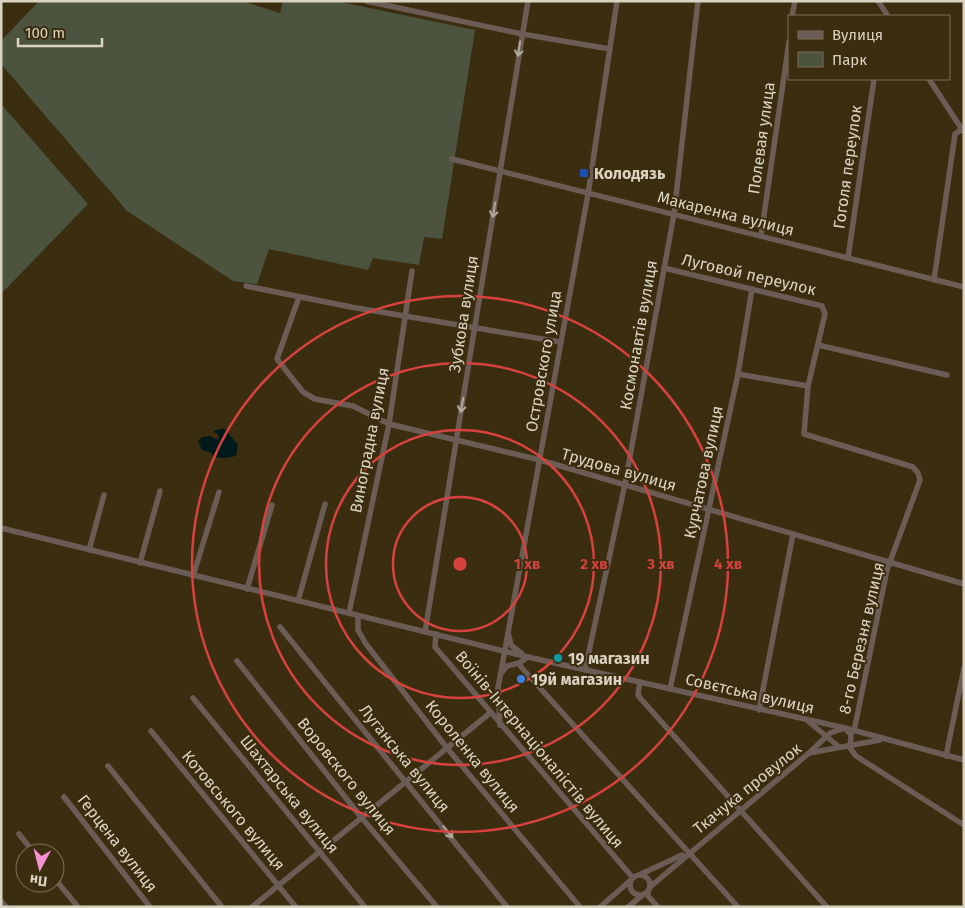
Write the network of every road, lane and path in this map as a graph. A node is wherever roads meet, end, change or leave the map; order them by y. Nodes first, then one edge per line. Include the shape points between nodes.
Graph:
1 (366, 1) edge
2 (528, 1) edge
3 (617, 1) edge
4 (698, 1) edge
5 (794, 1) edge
6 (878, 1) edge
7 (792, 15) edge
8 (887, 15) edge
9 (522, 34) junction
10 (610, 49) junction
11 (788, 49) edge
12 (874, 80) edge
13 (930, 80) edge
14 (963, 131) edge
15 (452, 159) dead end
16 (500, 172) junction
17 (588, 194) junction
18 (674, 214) junction
19 (762, 236) junction
20 (848, 258) junction
21 (664, 268) junction
22 (412, 272) dead end
23 (934, 280) junction
24 (246, 286) dead end
25 (964, 287) edge
26 (752, 289) junction
27 (299, 297) junction
28 (405, 316) junction
29 (475, 327) junction
30 (560, 342) junction
31 (818, 345) junction
32 (738, 374) junction
33 (947, 375) dead end
34 (808, 386) junction
35 (388, 424) junction
36 (456, 440) junction
37 (856, 450) joint
38 (540, 460) junction
39 (625, 484) junction
40 (160, 491) dead end
41 (218, 492) dead end
42 (104, 495) dead end
43 (324, 504) dead end
44 (272, 505) dead end
45 (709, 510) junction
46 (1, 528) edge
47 (793, 534) junction
48 (89, 550) junction
49 (140, 563) junction
50 (891, 563) junction
51 (193, 576) junction
52 (964, 584) edge
53 (247, 589) junction
54 (298, 601) junction
55 (348, 613) junction
56 (358, 616) junction
57 (280, 627) dead end
58 (509, 629) junction
59 (425, 632) junction
60 (436, 634) junction
61 (505, 651) junction
62 (528, 657) junction
63 (237, 661) dead end
64 (519, 663) junction
65 (964, 668) edge
66 (586, 670) junction
67 (500, 675) junction
68 (640, 682) junction
69 (670, 689) junction
70 (193, 698) dead end
71 (758, 710) junction
72 (490, 713) junction
73 (805, 720) junction
74 (500, 725) junction
75 (845, 728) junction
76 (151, 730) dead end
77 (854, 731) junction
78 (826, 736) junction
79 (883, 739) junction
80 (850, 745) junction
81 (840, 746) junction
82 (447, 748) junction
83 (809, 753) junction
84 (946, 756) junction
85 (964, 760) edge
86 (108, 766) dead end
87 (406, 780) junction
88 (64, 797) dead end
89 (742, 811) junction
90 (361, 817) junction
91 (964, 824) edge
92 (19, 834) dead end
93 (26, 843) edge
94 (319, 852) junction
95 (689, 852) junction
96 (634, 878) junction
97 (279, 885) junction
98 (648, 890) junction
99 (65, 891) edge
100 (1, 902) edge
101 (6, 907) edge
102 (78, 907) edge
103 (150, 907) edge
104 (222, 907) edge
105 (252, 907) edge
106 (296, 907) edge
107 (365, 907) edge
108 (437, 907) edge
109 (507, 907) edge
110 (580, 907) edge
111 (600, 907) edge
112 (628, 907) edge
113 (658, 907) edge
114 (738, 907) edge
115 (827, 907) edge

1 - 9 street
2 - 9 street, Зубкова вулиця
3 - 10 street, Островского улица
4 - 18 street, Космонавтів вулиця
5 - 7 street
6 - 8 street
9 - 10 street
9 -> 16 street, Зубкова вулиця
10 - 17 street, Островского улица
11 - 19 street, Полевая улица
12 - 20 street, Гоголя переулок
13 - 14 street
14 - 23 street via 955,134
15 - 16 street, Макаренка вулиця
16 - 17 street, Макаренка вулиця
16 -> 29 street, Зубкова вулиця
17 - 18 street, Макаренка вулиця
17 - 30 street, Островского улица
18 - 19 street, Макаренка вулиця
18 - 21 street, Космонавтів вулиця
19 - 20 street, Макаренка вулиця
20 - 23 street, Макаренка вулиця
21 - 26 street, Луговой переулок
21 - 39 street, Космонавтів вулиця
22 - 28 street, Виноградна вулиця
23 - 25 street, Макаренка вулиця
24 - 27 street
26 - 31 street, Луговой переулок via 822,306 824,314
26 - 32 street, Курчатова вулиця
27 - 28 street
27 - 35 street, Трудова вулиця via 278,351 279,364 303,392 315,399 353,406
28 - 29 street
28 - 35 street, Виноградна вулиця
29 - 30 street
29 -> 36 street, Зубкова вулиця
30 - 38 street, Островского улица
31 - 33 street
31 - 34 street, Луговой переулок
32 - 34 street
32 - 45 street, Курчатова вулиця
34 - 37 street, Луговой переулок via 804,434
35 - 36 street, Трудова вулиця
35 - 55 street, Виноградна вулиця
36 - 38 street, Трудова вулиця
36 - 59 street, Зубкова вулиця
37 - 50 street, 8-го Березня вулиця via 913,467 918,473 920,480
38 - 39 street, Трудова вулиця
38 - 58 street, Островского улица
39 - 45 street, Трудова вулиця
39 - 66 street, Космонавтів вулиця
40 - 49 street
41 - 51 street
42 - 48 street
43 - 54 street
44 - 53 street
45 - 47 street, Трудова вулиця
45 - 69 street, Курчатова вулиця
46 - 48 street, Совєтська вулиця
47 - 50 street, Трудова вулиця
47 - 71 street
48 - 49 street, Совєтська вулиця
49 - 51 street, Совєтська вулиця
50 - 52 street, Трудова вулиця
50 - 77 street, 8-го Березня вулиця
51 - 53 street, Совєтська вулиця
53 - 54 street, Совєтська вулиця
54 - 55 street, Совєтська вулиця
55 - 56 street, Совєтська вулиця
56 - 59 street, Совєтська вулиця
56 - 82 street, Короленка вулиця via 358,630 366,644
57 - 87 street, Луганська вулиця
58 - 61 street, Островского улица
58 - 62 street via 511,645
59 - 60 street, Совєтська вулиця
60 - 61 street, Совєтська вулиця
60 - 72 street, Воїнів-Інтернаціоналістів вулиця via 435,648
61 - 62 street, Совєтська вулиця
61 - 67 street, Островского улица
62 - 64 street
62 - 66 street, Совєтська вулиця
63 - 90 street, Воровского вулиця
64 - 67 street via 507,666
64 - 95 street
65 - 84 street
66 - 68 street, Совєтська вулиця
67 - 74 street, Островского улица
68 - 69 street, Совєтська вулиця
68 - 89 street via 641,699
69 - 71 street, Совєтська вулиця
70 - 94 street, Шахтарська вулиця
71 - 73 street, Совєтська вулиця
72 - 74 street, Воїнів-Інтернаціоналістів вулиця
72 - 82 street
73 - 75 street, Совєтська вулиця
73 - 78 street
74 - 96 street, Воїнів-Інтернаціоналістів вулиця
75 - 77 street, Совєтська вулиця
75 - 78 street
75 - 80 street via 851,735
76 - 97 street, Котовського вулиця
77 - 79 street, Совєтська вулиця
78 - 81 street
78 - 83 street
79 - 80 street, Ткачука провулок
79 - 84 street, Совєтська вулиця
80 - 81 street, Ткачука провулок
80 - 91 street via 856,756
81 - 83 street, Ткачука провулок
82 - 87 street
82 - 110 street, Короленка вулиця
83 - 89 street, Ткачука провулок
84 - 85 street, Совєтська вулиця
86 - 104 street
87 - 90 street
87 -> 109 street, Луганська вулиця
88 - 103 street, Герцена вулиця
89 - 95 street, Ткачука провулок
89 - 115 street
90 - 94 street
90 - 108 street, Воровского вулиця
92 - 93 street
94 - 97 street
94 - 107 street, Шахтарська вулиця
95 - 96 street
95 - 98 street
95 - 114 street
96 - 98 street via 648,878
96 - 98 street via 630,886 633,892 639,894
96 - 111 street
97 - 105 street
97 - 106 street, Котовського вулиця
98 - 112 street
98 - 113 street via 648,896
99 - 102 street
100 - 101 street

